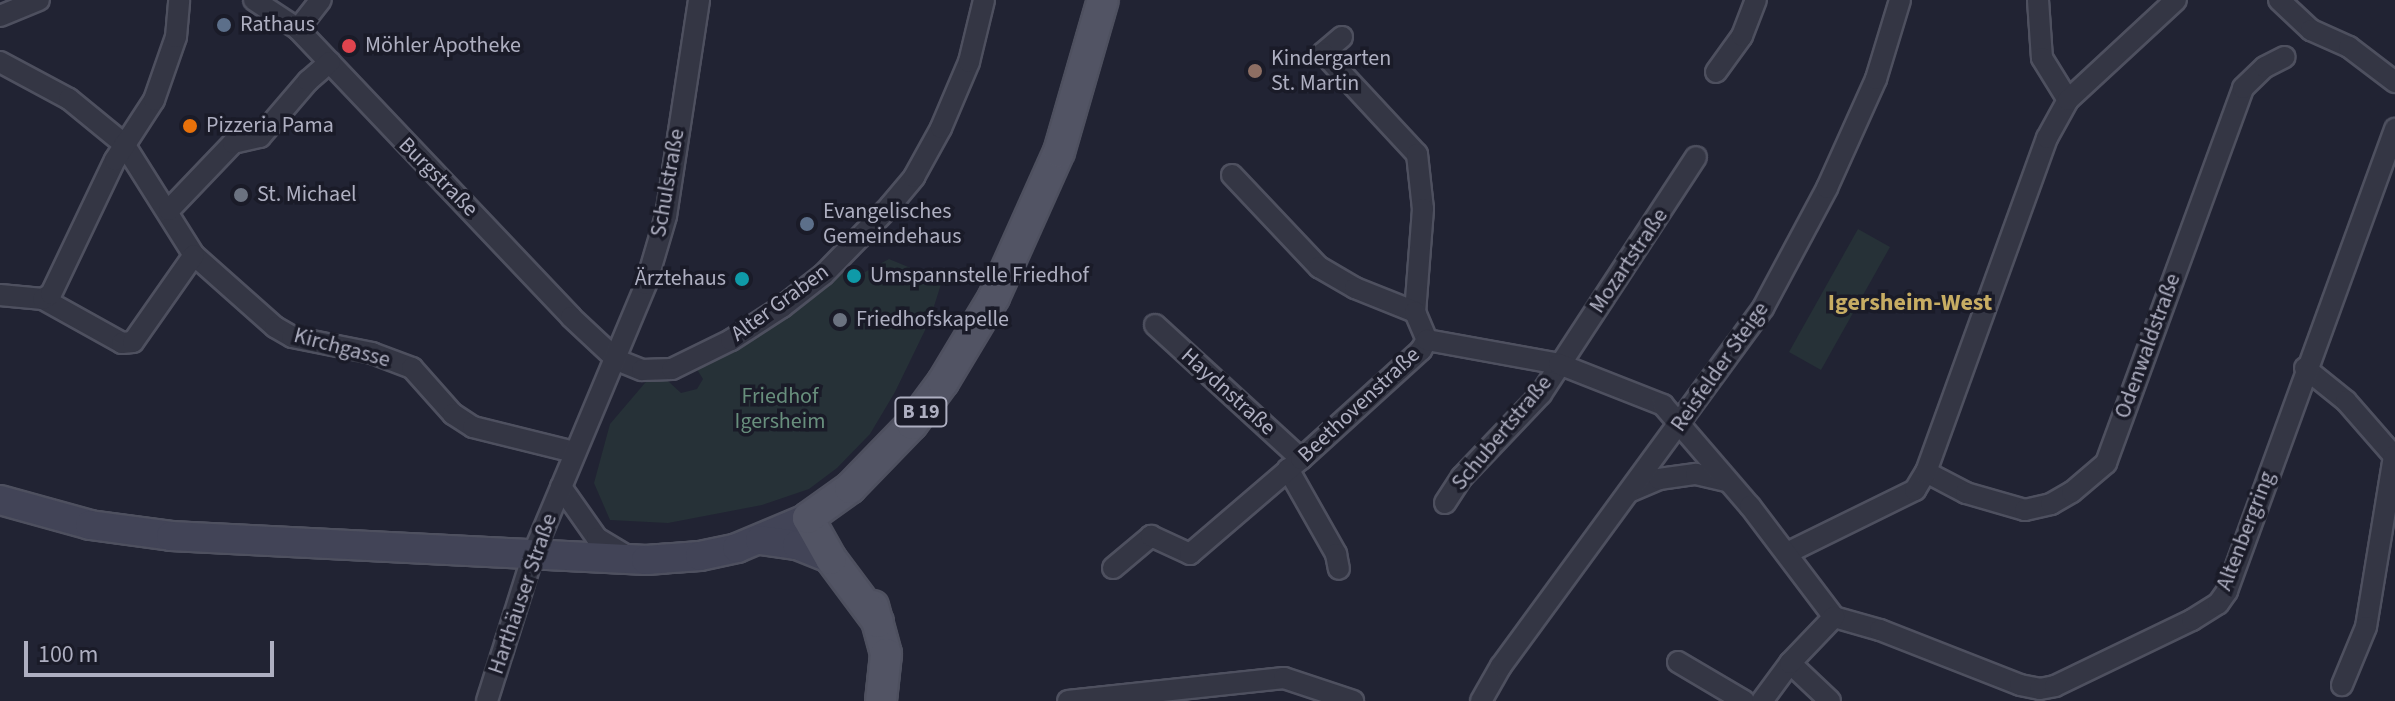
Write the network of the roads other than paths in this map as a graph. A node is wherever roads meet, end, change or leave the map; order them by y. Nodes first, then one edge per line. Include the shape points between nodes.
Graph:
1 (39, 0) edge
2 (179, 0) edge
3 (254, 0) edge
4 (321, 0) edge
5 (699, 0) edge
6 (984, 0) edge
7 (1103, 0) edge
8 (1756, 0) edge
9 (1900, 0) edge
10 (2038, 0) edge
11 (2176, 0) edge
12 (2279, 0) edge
13 (0, 16) edge
14 (298, 29) junction
15 (1342, 37) dead end
16 (2285, 57) dead end
17 (0, 62) edge
18 (330, 62) junction
19 (1716, 72) dead end
20 (2395, 82) edge
21 (2068, 100) junction
22 (2395, 129) edge
23 (124, 144) junction
24 (1696, 157) dead end
25 (1232, 175) dead end
26 (169, 210) junction
27 (194, 255) junction
28 (0, 295) edge
29 (43, 299) junction
30 (1415, 312) junction
31 (1155, 325) dead end
32 (1427, 340) junction
33 (617, 360) junction
34 (1559, 364) junction
35 (2305, 368) junction
36 (1679, 426) junction
37 (574, 452) junction
38 (1294, 464) junction
39 (1926, 472) junction
40 (1727, 481) junction
41 (561, 487) junction
42 (1631, 491) junction
43 (0, 500) edge
44 (1445, 503) dead end
45 (816, 512) junction
46 (760, 540) junction
47 (534, 552) junction
48 (1787, 553) junction
49 (831, 559) junction
50 (635, 560) junction
51 (1113, 568) dead end
52 (1339, 569) dead end
53 (1834, 617) junction
54 (878, 622) junction
55 (1678, 662) dead end
56 (1790, 663) junction
57 (2342, 685) dead end
58 (1207, 693) edge
59 (487, 701) edge
60 (881, 701) edge
61 (1068, 701) edge
62 (1353, 701) edge
63 (1481, 701) edge
64 (1744, 701) edge
65 (1762, 701) edge
66 (1830, 701) edge

1 - 13 street
2 - 23 street via 176,37 154,100
3 - 14 street, Burgstraße
4 - 14 street
5 - 33 street, Schulstraße via 666,216
6 - 33 street, Alter Graben via 969,62 934,141 914,177 842,256 782,307 672,369 642,370
7 - 45 main road, B 19 via 1059,152 994,297 912,424 850,488
8 - 19 street via 1742,36
9 - 36 street, Reisfelder Steige via 1876,79 1827,188 1763,308
10 - 21 street via 2042,58
11 - 21 street
12 - 20 street via 2311,30 2349,47
14 - 18 street, Burgstraße
15 - 30 street via 1323,53 1417,154 1423,209
16 - 39 street, Odenwaldstraße via 2243,88 2106,463 2072,492 2025,510 1966,493
17 - 23 street, Kirchgasse via 69,99
18 - 26 street via 260,137 233,143
18 - 33 street, Burgstraße
21 - 39 street via 2041,153
22 - 35 street, Altenbergring
23 - 26 street, Kirchgasse
23 - 29 street via 93,188 51,294
24 - 34 street, Mozartstraße
25 - 30 street via 1319,267
26 - 27 street, Kirchgasse
27 - 29 street via 133,342 122,343
27 - 37 street, Kirchgasse via 292,337 403,364 473,427
28 - 29 street
30 - 32 street
31 - 38 street, Haydnstraße
32 - 34 street, Beethovenstraße
32 - 38 street, Beethovenstraße
33 - 37 street, Harthäuser Straße
34 - 36 street, Beethovenstraße via 1663,405
34 - 44 street, Schubertstraße via 1541,394 1462,477
35 - 53 street, Altenbergring via 2227,591 2218,604 2192,620 2040,689
35 - 57 street via 2346,401 2394,456 2366,627
36 - 40 street
36 - 42 street, Reisfelder Steige
37 - 41 street, Harthäuser Straße
38 - 51 street, Beethovenstraße via 1190,554 1151,536
38 - 52 street, Haydnstraße
39 - 48 street via 1915,490
40 - 42 street via 1696,474 1659,479
40 - 48 street
41 - 47 street, Harthäuser Straße
41 - 50 street, Harthäuser Straße via 597,538
42 - 63 street, Reisfelder Steige via 1501,666
43 - 47 main road via 90,525 171,536
45 - 46 main road
45 - 49 main road
45 - 54 main road via 866,584
46 - 49 main road via 797,545
46 - 50 main road via 700,556
47 - 50 main road
47 - 59 street, Harthäuser Straße
48 - 53 street
49 - 54 main road
53 - 56 street
54 - 60 main road via 886,654
55 - 64 street
56 - 65 street
56 - 66 street
58 - 61 street
58 - 62 street via 1284,678

